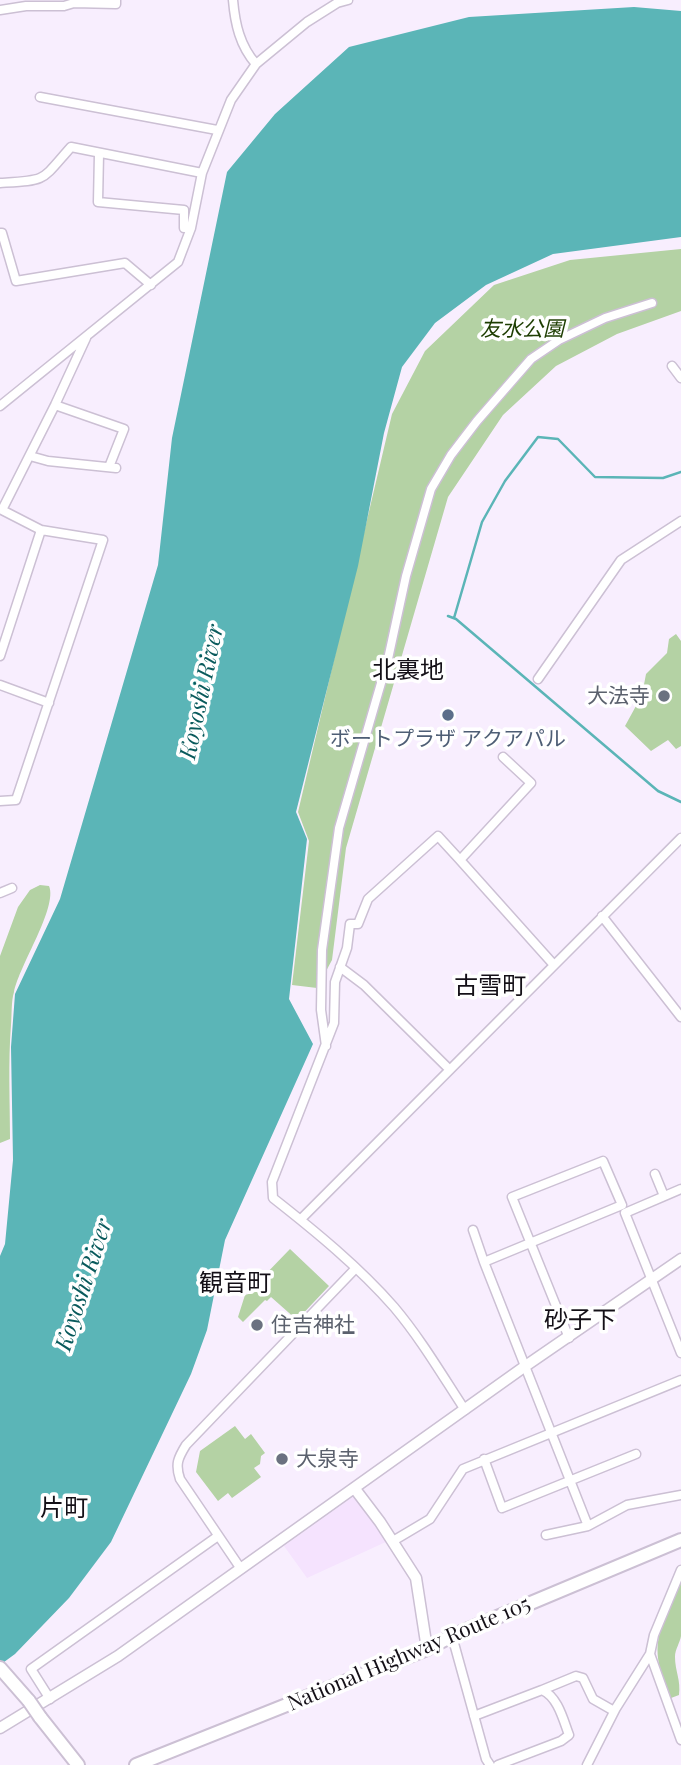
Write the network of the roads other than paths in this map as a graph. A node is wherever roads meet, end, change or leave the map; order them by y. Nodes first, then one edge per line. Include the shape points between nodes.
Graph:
1 (116, 0) edge
2 (233, 0) edge
3 (348, 0) edge
4 (25, 3) edge
5 (0, 10) edge
6 (256, 64) junction
7 (40, 97) dead end
8 (217, 130) junction
9 (99, 154) junction
10 (202, 173) junction
11 (0, 183) edge
12 (191, 228) junction
13 (0, 233) edge
14 (151, 285) junction
15 (652, 303) dead end
16 (87, 335) junction
17 (672, 366) dead end
18 (681, 378) edge
19 (55, 405) junction
20 (0, 406) edge
21 (30, 456) junction
22 (681, 521) edge
23 (41, 530) junction
24 (2, 643) edge
25 (0, 656) edge
26 (538, 680) dead end
27 (0, 685) edge
28 (49, 703) junction
29 (503, 757) dead end
30 (0, 801) edge
31 (681, 838) edge
32 (460, 860) junction
33 (12, 888) dead end
34 (0, 893) edge
35 (602, 916) junction
36 (554, 965) junction
37 (340, 967) junction
38 (681, 1017) edge
39 (326, 1046) junction
40 (449, 1069) junction
41 (655, 1174) dead end
42 (681, 1189) edge
43 (664, 1196) junction
44 (301, 1219) junction
45 (472, 1230) dead end
46 (531, 1244) junction
47 (681, 1259) edge
48 (484, 1262) junction
49 (355, 1269) junction
50 (651, 1280) junction
51 (569, 1338) junction
52 (681, 1353) edge
53 (524, 1367) junction
54 (681, 1380) edge
55 (465, 1410) junction
56 (551, 1433) junction
57 (636, 1454) dead end
58 (484, 1459) junction
59 (569, 1481) junction
60 (355, 1489) junction
61 (681, 1495) edge
62 (589, 1526) junction
63 (546, 1535) dead end
64 (218, 1536) junction
65 (681, 1540) edge
66 (393, 1541) junction
67 (241, 1569) junction
68 (681, 1570) edge
69 (452, 1636) junction
70 (427, 1649) junction
71 (650, 1654) junction
72 (4, 1673) edge
73 (542, 1690) junction
74 (50, 1699) junction
75 (614, 1711) junction
76 (474, 1716) junction
77 (0, 1728) edge
78 (681, 1740) edge
79 (78, 1765) edge
80 (136, 1765) edge
81 (491, 1765) edge
82 (498, 1765) edge
83 (587, 1765) edge

1 - 4 street via 107,5
2 - 6 street via 240,39
3 - 6 street via 307,22
4 - 5 street
6 - 8 street
7 - 8 street
8 - 10 street
9 - 10 street
9 - 11 street via 71,147 38,181
9 - 12 street via 98,202 184,211 184,228
10 - 12 street
12 - 14 street via 178,262
13 - 14 street via 16,281 125,263
14 - 16 street
15 - 39 street via 605,318 531,359 477,421 431,489 339,828 322,950
16 - 19 street
16 - 20 street
17 - 18 street
19 - 21 street
19 - 21 street via 124,429 113,468
21 - 23 street via 2,510
22 - 26 street via 621,560
23 - 24 street
23 - 28 street via 103,540
24 - 25 street
27 - 28 street
28 - 30 street via 16,800
29 - 32 street via 531,783
31 - 35 street
32 - 36 street
32 - 37 street via 438,836 410,860 368,899 358,924 350,924
33 - 34 street
35 - 36 street
35 - 38 street
36 - 40 street
37 - 39 street via 334,1023
37 - 40 street
39 - 44 street via 272,1182 274,1198
40 - 44 street
41 - 43 street
42 - 43 street
43 - 50 street via 625,1213
44 - 49 street
45 - 48 street
46 - 46 street via 512,1197 603,1161 622,1205
46 - 48 street
46 - 51 street
47 - 50 street
48 - 53 street
49 - 55 street via 393,1306
49 - 64 street via 178,1457 180,1479
50 - 51 street
50 - 52 street
51 - 53 street
53 - 55 street
53 - 56 street
54 - 56 street
55 - 60 street
56 - 58 street
56 - 59 street
57 - 59 street
58 - 59 street via 502,1508
58 - 66 street via 463,1469 430,1519
59 - 62 street
60 - 66 street
60 - 67 street
61 - 62 street via 627,1505
62 - 63 street
64 - 67 street
64 - 74 street via 31,1669
65 - 69 highway, National Highway Route 105
66 - 70 street via 416,1578
67 - 74 street
68 - 71 street
69 - 70 highway, National Highway Route 105
69 - 76 street
70 - 80 highway, National Highway Route 105
71 - 75 street
71 - 78 street
72 - 79 highway, bridge
73 - 75 street via 576,1676 583,1678 593,1699
73 - 76 street
73 - 82 street via 560,1710 569,1734
74 - 77 street
75 - 83 street
76 - 81 street

